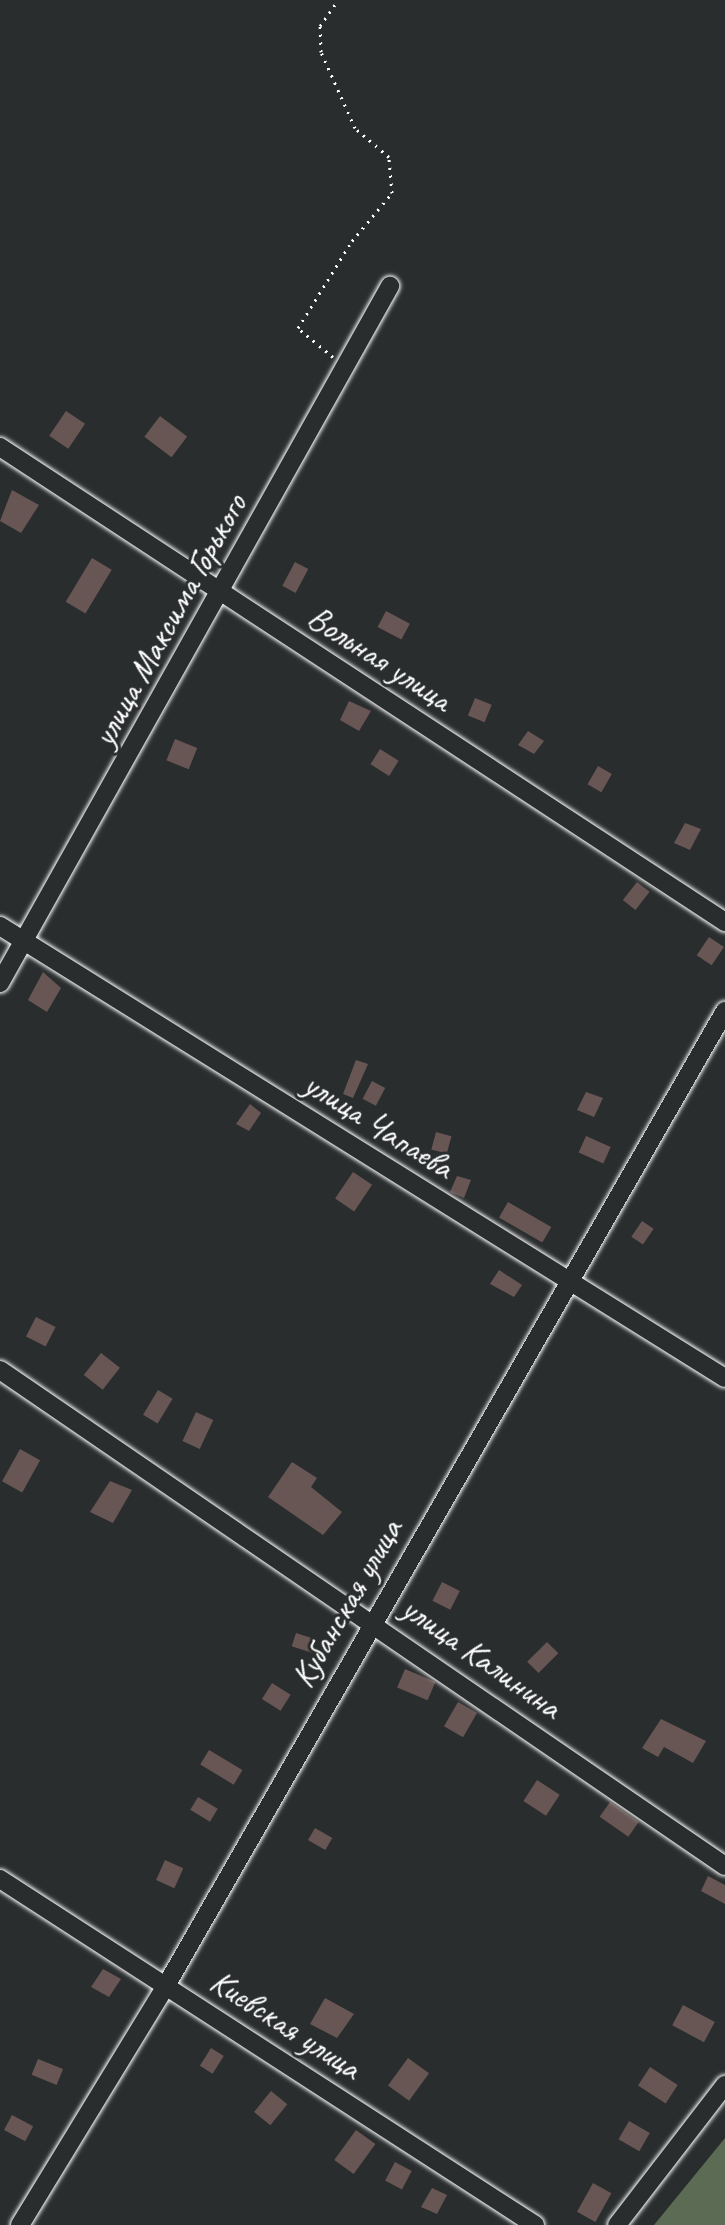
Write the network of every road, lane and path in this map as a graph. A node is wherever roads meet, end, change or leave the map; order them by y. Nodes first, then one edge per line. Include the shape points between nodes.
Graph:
1 (338, 0) edge
2 (390, 286) dead end
3 (346, 367) junction
4 (0, 447) edge
5 (222, 593) junction
6 (725, 922) edge
7 (0, 926) edge
8 (23, 941) junction
9 (0, 983) edge
10 (725, 1011) edge
11 (569, 1281) junction
12 (0, 1370) edge
13 (725, 1378) edge
14 (373, 1620) junction
15 (725, 1866) edge
16 (0, 1879) edge
17 (167, 1984) junction
18 (725, 2085) edge
19 (20, 2225) edge
20 (535, 2225) edge
21 (617, 2225) edge

1 - 3 path via 320,26 321,52 355,128 389,157 392,193 352,241 298,328
2 - 3 street, улица Максима Горького
3 - 5 street, улица Максима Горького
4 - 5 street, Вольная улица
5 - 6 street, Вольная улица
5 - 8 street, улица Максима Горького
7 - 8 street, улица Чапаева
8 - 9 street, улица Максима Горького
8 - 11 street, улица Чапаева
10 - 11 street, Кубанская улица
11 - 13 street, улица Чапаева
11 - 14 street, Кубанская улица
12 - 14 street, улица Калинина
14 - 15 street, улица Калинина
14 - 17 street, Кубанская улица
16 - 17 street, Киевская улица
17 - 19 street, Кубанская улица
17 - 20 street, Киевская улица
18 - 21 street

